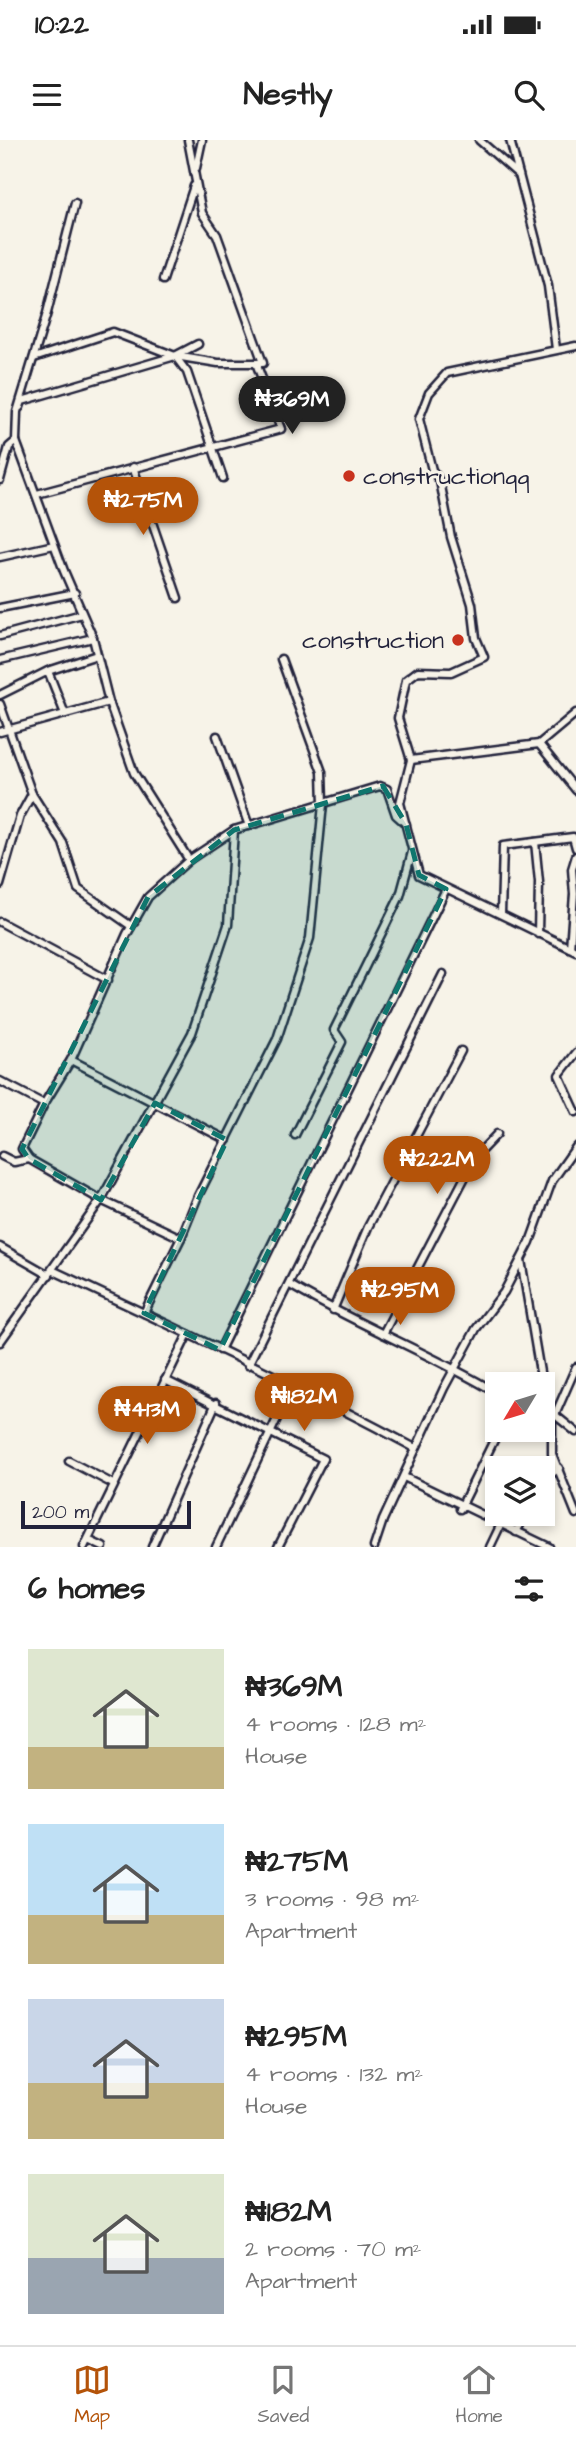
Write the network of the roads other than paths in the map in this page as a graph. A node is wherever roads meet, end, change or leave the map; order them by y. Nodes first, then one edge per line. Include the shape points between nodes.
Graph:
1 (188, 140) edge
2 (202, 140) edge
3 (479, 140) edge
4 (510, 140) edge
5 (520, 177) junction
6 (195, 185) junction
7 (75, 203) dead end
8 (163, 280) dead end
9 (198, 344) dead end
10 (576, 346) edge
11 (556, 349) junction
12 (175, 356) junction
13 (34, 358) junction
14 (256, 363) junction
15 (18, 412) junction
16 (16, 441) junction
17 (212, 449) junction
18 (133, 467) junction
19 (223, 478) dead end
20 (0, 480) edge
21 (37, 494) junction
22 (54, 545) junction
23 (0, 558) edge
24 (75, 593) junction
25 (178, 598) dead end
26 (0, 608) edge
27 (82, 614) junction
28 (0, 636) edge
29 (93, 638) junction
30 (97, 655) junction
31 (281, 659) dead end
32 (0, 660) edge
33 (48, 671) junction
34 (445, 672) junction
35 (447, 680) dead end
36 (0, 695) edge
37 (109, 702) junction
38 (0, 704) edge
39 (576, 713) edge
40 (65, 714) junction
41 (0, 732) edge
42 (8, 732) junction
43 (217, 736) dead end
44 (539, 744) junction
45 (411, 760) junction
46 (576, 790) edge
47 (32, 794) junction
48 (323, 804) junction
49 (405, 824) junction
50 (249, 826) junction
51 (234, 830) junction
52 (575, 834) edge
53 (535, 842) junction
54 (576, 848) edge
55 (413, 850) junction
56 (576, 856) edge
57 (189, 860) junction
58 (0, 885) edge
59 (446, 888) junction
60 (501, 914) junction
61 (0, 922) edge
62 (131, 926) junction
63 (538, 934) junction
64 (573, 949) edge
65 (443, 974) dead end
66 (108, 981) junction
67 (461, 1051) dead end
68 (576, 1053) edge
69 (71, 1060) junction
70 (0, 1081) edge
71 (155, 1103) junction
72 (44, 1104) junction
73 (576, 1112) edge
74 (497, 1134) dead end
75 (295, 1135) dead end
76 (227, 1140) junction
77 (576, 1147) edge
78 (2, 1156) dead end
79 (29, 1159) junction
80 (101, 1200) junction
81 (181, 1238) junction
82 (0, 1247) edge
83 (521, 1260) junction
84 (50, 1273) junction
85 (290, 1285) junction
86 (333, 1310) junction
87 (144, 1313) junction
88 (188, 1334) junction
89 (383, 1334) junction
90 (0, 1342) edge
91 (220, 1350) junction
92 (248, 1365) junction
93 (576, 1367) edge
94 (455, 1368) junction
95 (540, 1372) edge
96 (165, 1380) junction
97 (295, 1383) junction
98 (485, 1386) edge
99 (216, 1403) junction
100 (555, 1412) edge
101 (555, 1417) edge
102 (271, 1430) junction
103 (576, 1432) edge
104 (493, 1442) edge
105 (552, 1442) edge
106 (415, 1448) junction
107 (69, 1461) dead end
108 (559, 1468) junction
109 (555, 1471) edge
110 (404, 1477) junction
111 (113, 1485) junction
112 (460, 1507) junction
113 (576, 1514) edge
114 (485, 1517) edge
115 (500, 1526) edge
116 (505, 1526) edge
117 (519, 1526) edge
118 (516, 1532) junction
119 (86, 1544) edge
120 (103, 1547) edge
121 (152, 1547) edge
122 (216, 1547) edge
123 (278, 1547) edge
124 (374, 1547) edge
125 (490, 1547) edge
126 (549, 1547) edge

1 - 6 street
2 - 6 street via 196,155
3 - 5 street
4 - 5 street
5 - 11 street via 548,286
6 - 8 street
6 - 14 street via 202,213 217,235 243,299 263,363
7 - 13 street
9 - 12 street
10 - 11 street
11 - 34 street via 447,373 429,393 419,419 432,470 440,481 484,657
12 - 13 street via 113,332
12 - 14 street
12 - 15 street via 22,401
12 - 17 street via 187,372
13 - 15 street
14 - 17 street via 281,429
15 - 16 street
16 - 20 street via 9,446
16 - 21 street
17 - 18 street
17 - 19 street
18 - 21 street
18 - 25 street
21 - 22 street
22 - 23 street
22 - 24 street
24 - 26 street
24 - 27 street
27 - 28 street
27 - 29 street
29 - 30 street
29 - 32 street
30 - 33 street
30 - 37 street
31 - 48 street via 322,772
33 - 36 street
33 - 40 street
34 - 35 street
34 - 45 street via 418,671 406,680 398,718
37 - 40 street
37 - 57 street via 134,773
38 - 42 street
39 - 44 street
40 - 42 street
41 - 42 street
42 - 47 street
43 - 50 street
44 - 45 street
44 - 46 street
45 - 49 street via 401,793
47 - 58 street via 20,816
47 - 62 street via 63,843 78,889
48 - 49 street via 383,786
48 - 50 street
48 - 76 street via 310,938 277,1039
49 - 55 street
50 - 51 street
51 - 57 street
51 - 71 street via 231,904 221,951 192,1033
52 - 53 street
52 - 54 street
53 - 60 street via 503,846
53 - 63 street
55 - 59 street via 419,875
55 - 75 street via 400,896 334,1030 342,1042
56 - 64 street via 572,869
57 - 62 street via 148,897
59 - 60 street
59 - 91 street
60 - 63 street
61 - 66 street
62 - 66 street
63 - 64 street
65 - 85 street
66 - 69 street
67 - 86 street via 368,1227
68 - 73 street via 559,1075
69 - 71 street
69 - 72 street
70 - 72 street
71 - 76 street
71 - 80 street
72 - 79 street via 23,1149
74 - 89 street via 469,1167
76 - 81 street
77 - 83 street via 552,1181
78 - 79 street via 14,1162
79 - 80 street
80 - 81 street
80 - 84 street
81 - 87 street
82 - 84 street
83 - 94 street
83 - 95 street
84 - 87 street
84 - 90 street
85 - 86 street
85 - 92 street
86 - 89 street
87 - 88 street
88 - 91 street
88 - 96 street
89 - 94 street
91 - 92 street
92 - 97 street
93 - 100 street
94 - 98 street
94 - 106 street
96 - 99 street
96 - 111 street
97 - 102 street
97 - 106 street
99 - 102 street
99 - 121 street
101 - 103 street
102 - 122 street
102 - 123 street via 323,1459
104 - 112 street
105 - 108 street
106 - 110 street
107 - 111 street
108 - 109 street
108 - 113 street
110 - 112 street
110 - 124 street
111 - 119 street
112 - 114 street
115 - 125 street
116 - 118 street
117 - 118 street
118 - 126 street
119 - 120 street

